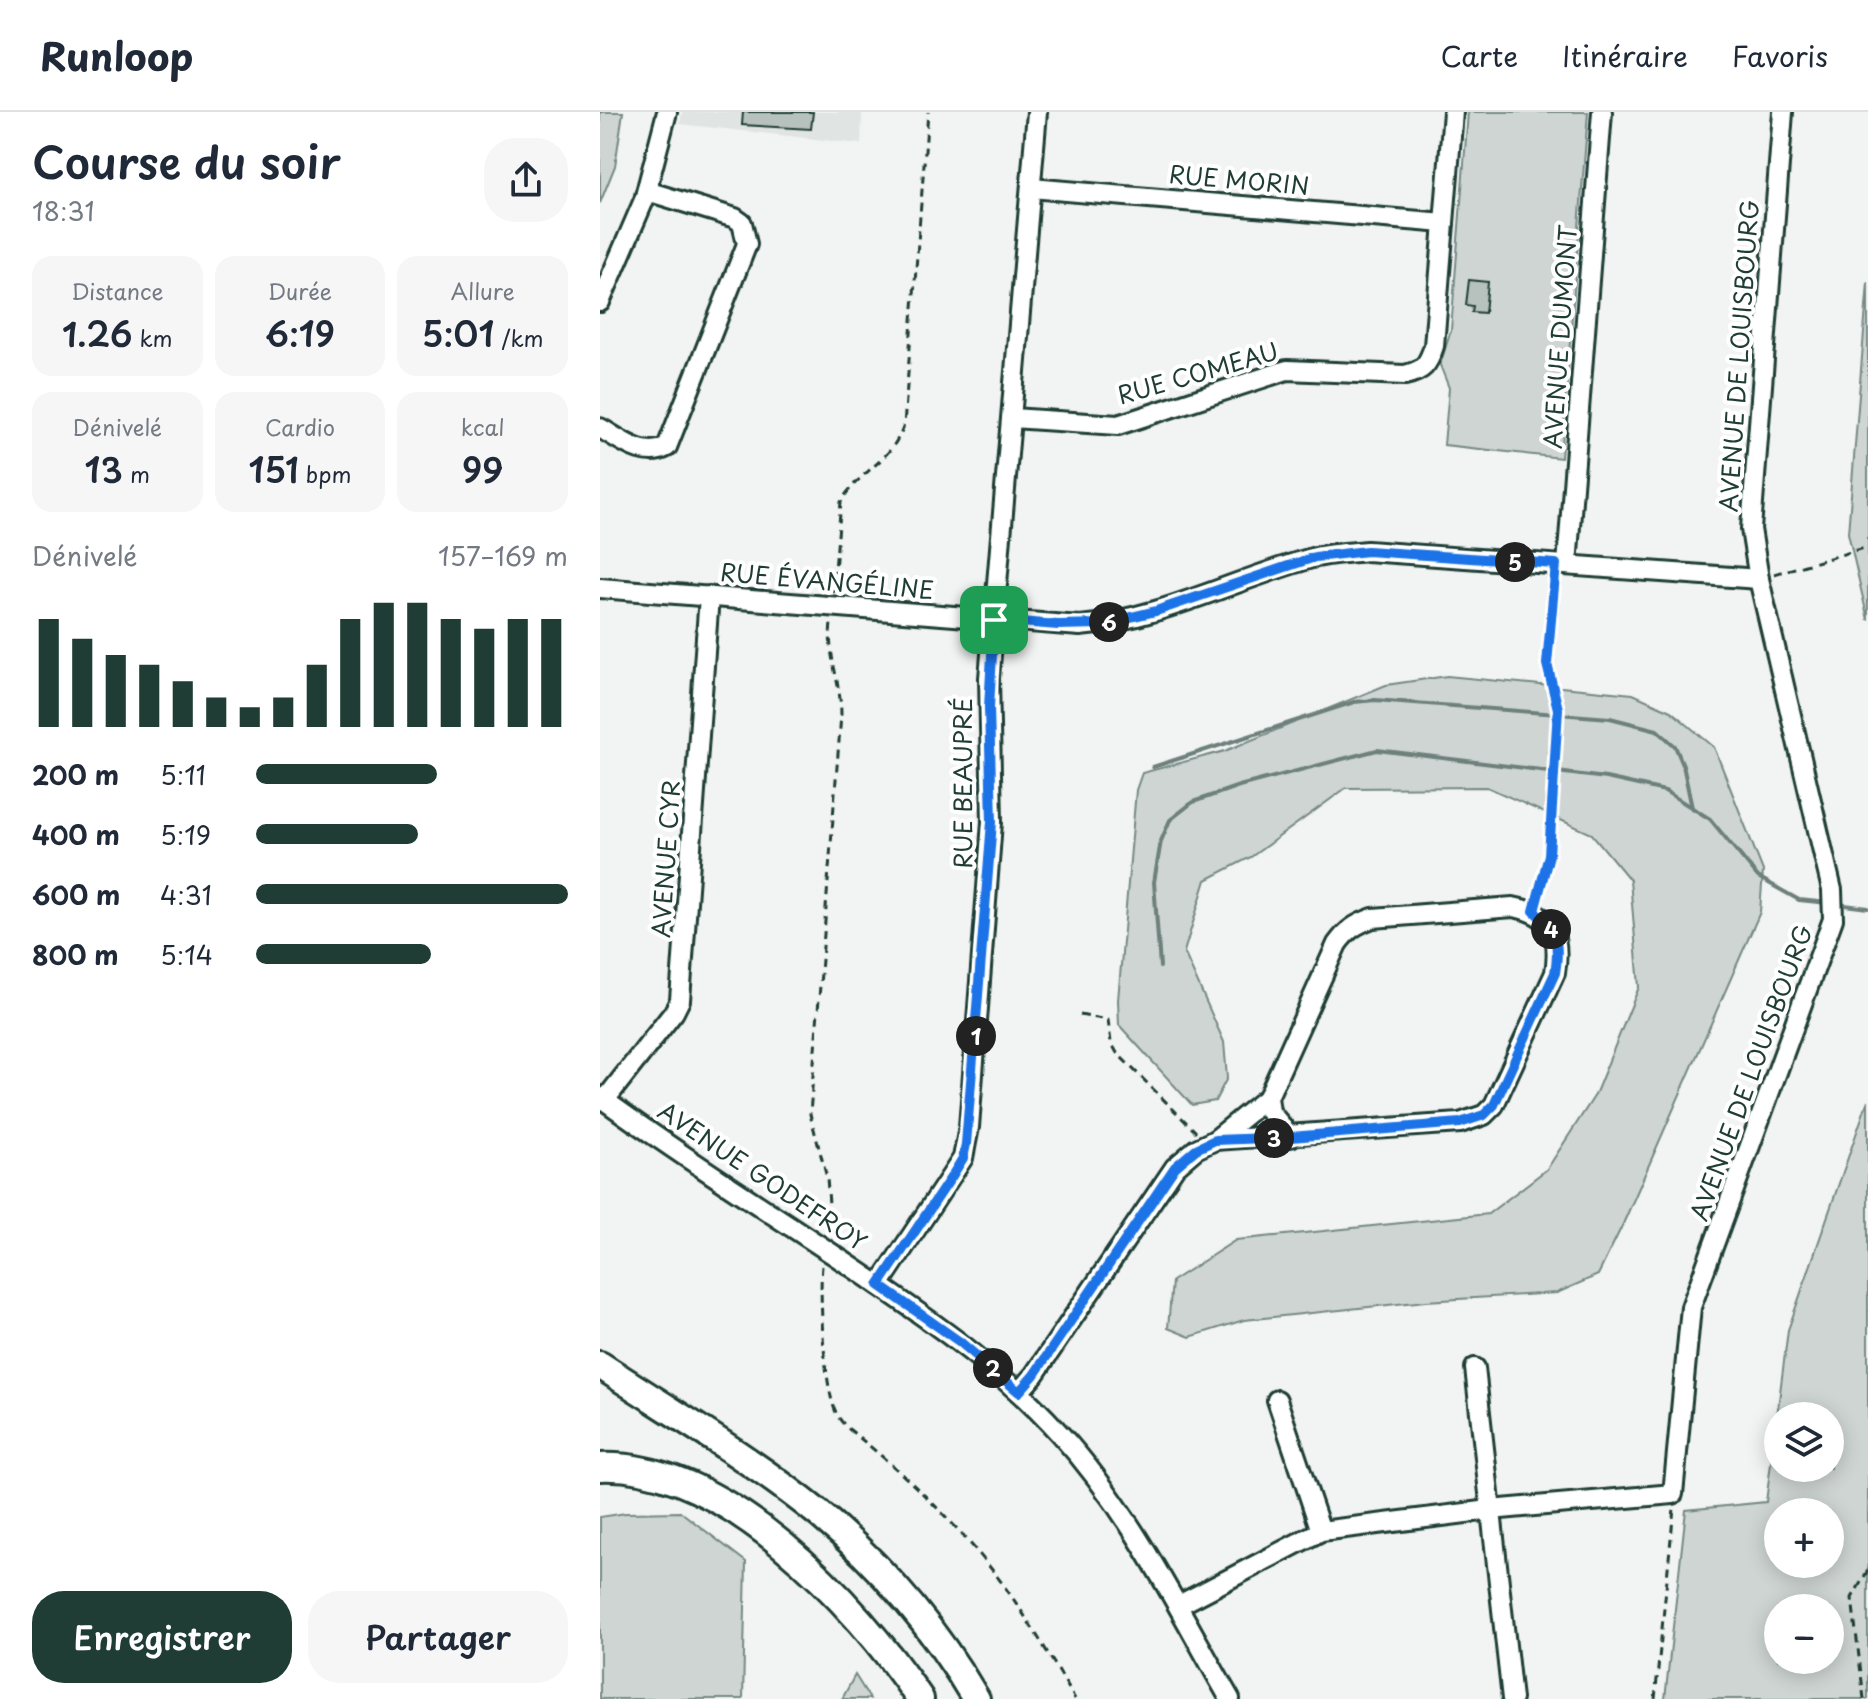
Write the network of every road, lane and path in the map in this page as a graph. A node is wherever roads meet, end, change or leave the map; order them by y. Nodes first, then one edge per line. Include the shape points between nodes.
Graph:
1 (667, 112) edge
2 (928, 112) edge
3 (1037, 112) edge
4 (1453, 112) edge
5 (1602, 112) edge
6 (1783, 112) edge
7 (1031, 188) junction
8 (647, 191) junction
9 (1444, 223) junction
10 (600, 302) edge
11 (1012, 418) junction
12 (600, 428) edge
13 (1868, 547) edge
14 (1562, 565) junction
15 (1759, 579) junction
16 (600, 588) edge
17 (833, 590) dead end
18 (709, 596) junction
19 (994, 620) junction
20 (831, 622) dead end
21 (1534, 911) junction
22 (1080, 1015) dead end
23 (1268, 1097) junction
24 (602, 1099) edge
25 (1195, 1131) dead end
26 (1291, 1137) junction
27 (1215, 1140) junction
28 (825, 1236) dead end
29 (822, 1261) dead end
30 (879, 1285) junction
31 (600, 1365) edge
32 (1475, 1368) dead end
33 (1019, 1392) junction
34 (1277, 1400) dead end
35 (600, 1467) edge
36 (1490, 1510) junction
37 (1674, 1517) dead end
38 (1321, 1531) junction
39 (1868, 1570) edge
40 (1179, 1605) junction
41 (920, 1699) edge
42 (976, 1699) edge
43 (1075, 1699) edge
44 (1230, 1699) edge
45 (1512, 1699) edge
46 (1655, 1699) edge
47 (1864, 1699) edge

1 - 8 street
2 - 17 path via 904,425 890,451 841,502
3 - 7 street, RUE BEAUPRÉ
4 - 9 street, RUE COMEAU
5 - 14 street, AVENUE DUMONT
6 - 15 street, AVENUE DE LOUISBOURG via 1751,507
7 - 9 street, RUE MORIN
7 - 11 street, RUE BEAUPRÉ
8 - 10 street
8 - 12 street via 735,218 742,223 747,244 667,447 646,452
9 - 11 street, RUE COMEAU via 1434,346 1420,371 1405,375 1287,370 1118,425
11 - 19 street, RUE BEAUPRÉ
13 - 15 path
14 - 15 street, RUE ÉVANGÉLINE
14 - 19 street, RUE ÉVANGÉLINE via 1367,551 1315,557 1102,624
14 - 21 path via 1547,664 1558,709 1549,855
15 - 36 street, AVENUE DE LOUISBOURG via 1832,890 1833,919 1691,1307 1673,1494
16 - 18 street, RUE ÉVANGÉLINE
18 - 19 street, RUE ÉVANGÉLINE
18 - 24 street, AVENUE CYR via 680,1000
19 - 30 street, RUE BEAUPRÉ via 989,707 992,822 966,1144 952,1176
20 - 28 path via 829,647 841,715 810,1114 828,1184
21 - 23 street via 1513,907 1358,923 1337,944
21 - 26 street via 1553,931 1559,950 1555,973 1494,1105 1484,1115 1460,1123
22 - 25 path via 1108,1020 1117,1053
23 - 26 street via 1270,1112
23 - 27 street
24 - 30 street, AVENUE GODEFROY
26 - 27 street
27 - 33 street via 1175,1167
29 - 43 path via 826,1352 836,1413 976,1550 1011,1595
30 - 33 street, AVENUE GODEFROY
31 - 42 highway via 769,1476 833,1525 918,1615
32 - 36 street
33 - 40 street, AVENUE GODEFROY via 1100,1482
34 - 38 street
35 - 41 highway via 676,1478 744,1517 843,1604
36 - 38 street, AVENUE DE LOUISBOURG
36 - 45 street
37 - 46 path
38 - 40 street, AVENUE DE LOUISBOURG
39 - 47 path via 1852,1598
40 - 44 street, AVENUE GODEFROY

